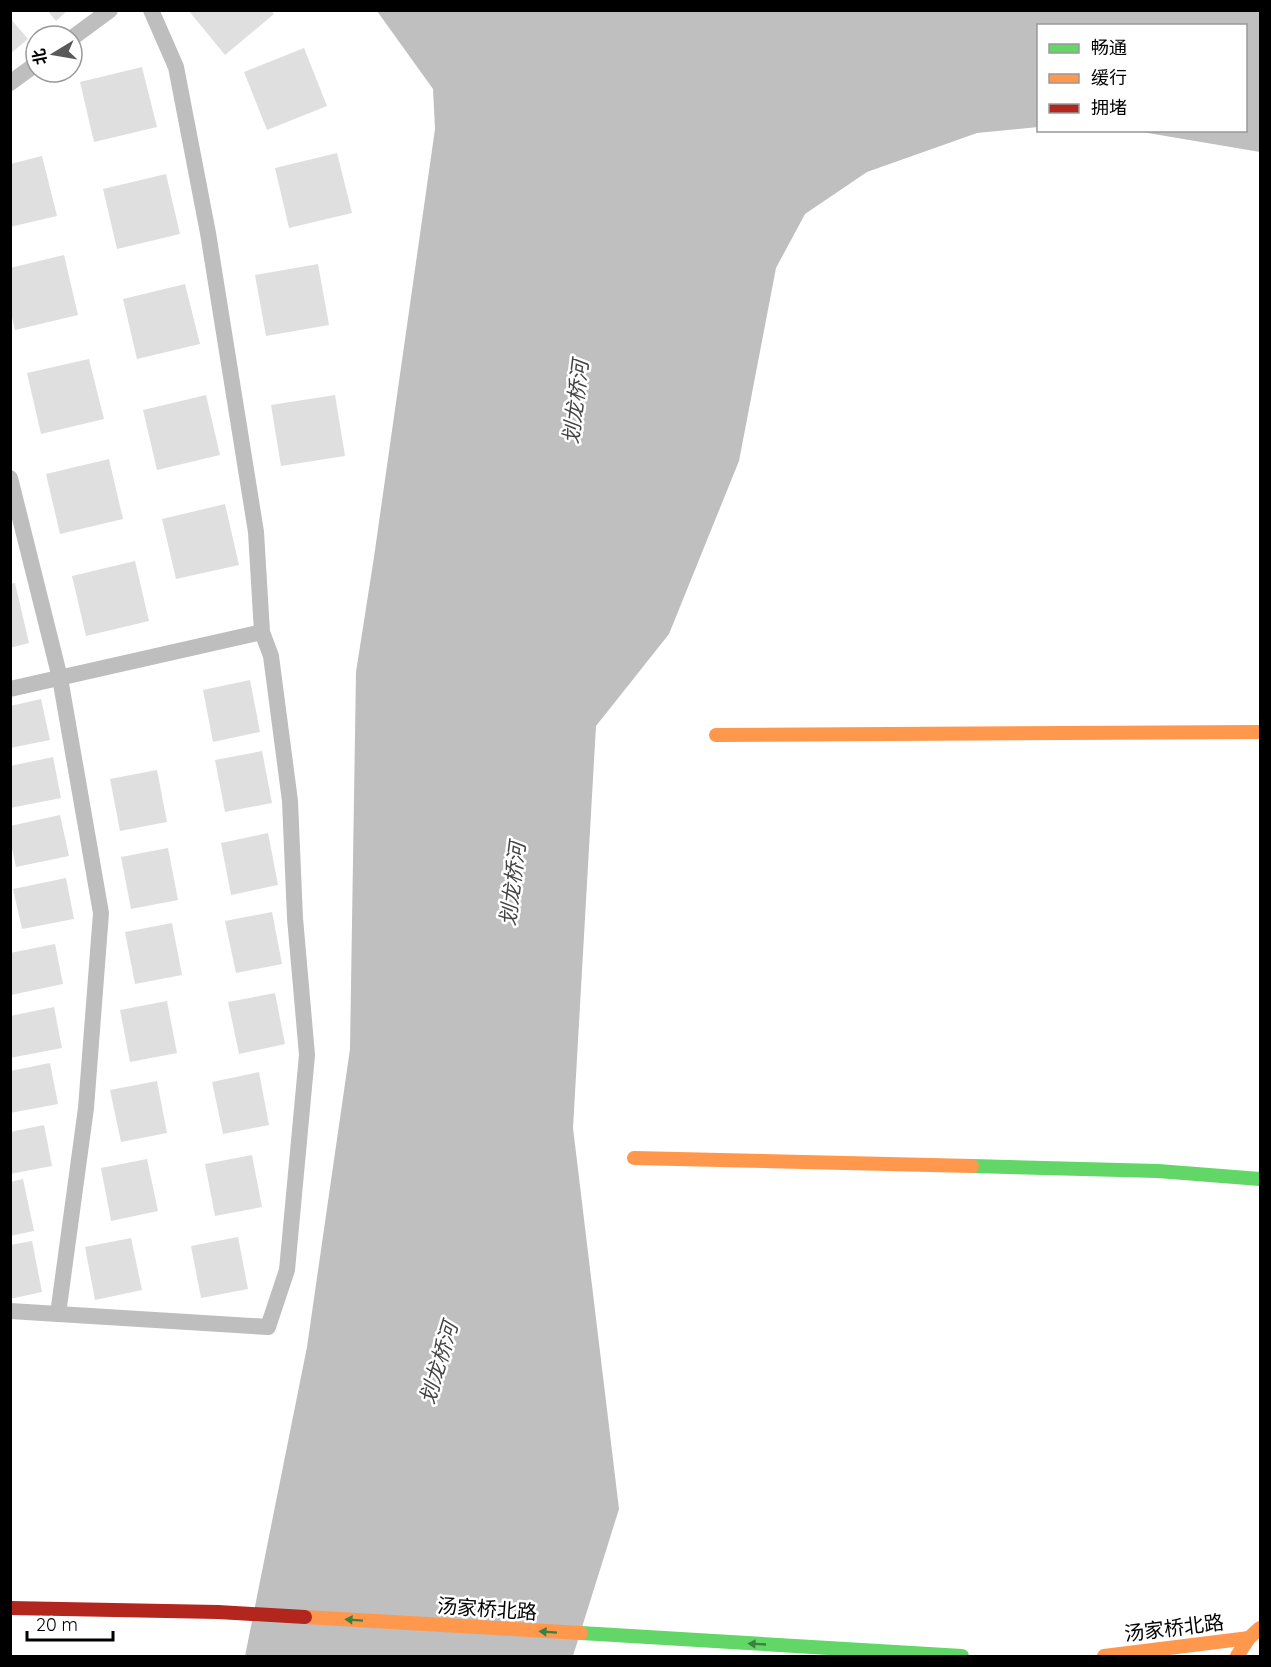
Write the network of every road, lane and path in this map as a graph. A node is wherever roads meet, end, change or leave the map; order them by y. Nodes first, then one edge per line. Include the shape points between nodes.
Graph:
1 (110, 10) edge
2 (151, 10) edge
3 (84, 29) edge
4 (24, 73) edge
5 (10, 83) edge
6 (10, 478) edge
7 (262, 632) junction
8 (60, 678) junction
9 (10, 689) edge
10 (1260, 732) edge
11 (717, 735) dead end
12 (634, 1158) dead end
13 (1260, 1179) edge
14 (10, 1311) edge
15 (58, 1314) junction
16 (10, 1608) edge
17 (1260, 1628) edge
18 (1249, 1638) junction
19 (962, 1656) edge
20 (1104, 1656) edge
21 (1237, 1656) edge

1 - 3 lane
2 - 7 lane via 176,67 208,233 256,532
4 - 5 lane
6 - 8 lane
7 - 8 lane
7 - 15 lane via 271,656 290,801 295,918 308,1055 287,1270 268,1327
8 - 9 lane
8 - 15 lane via 101,913 86,1108
10 - 11 main road
12 - 13 main road via 1158,1171
14 - 15 lane
19 -> 16 main road, 汤家桥北路 via 218,1612
17 - 18 main road
18 - 20 main road, 汤家桥北路
18 - 21 main road

